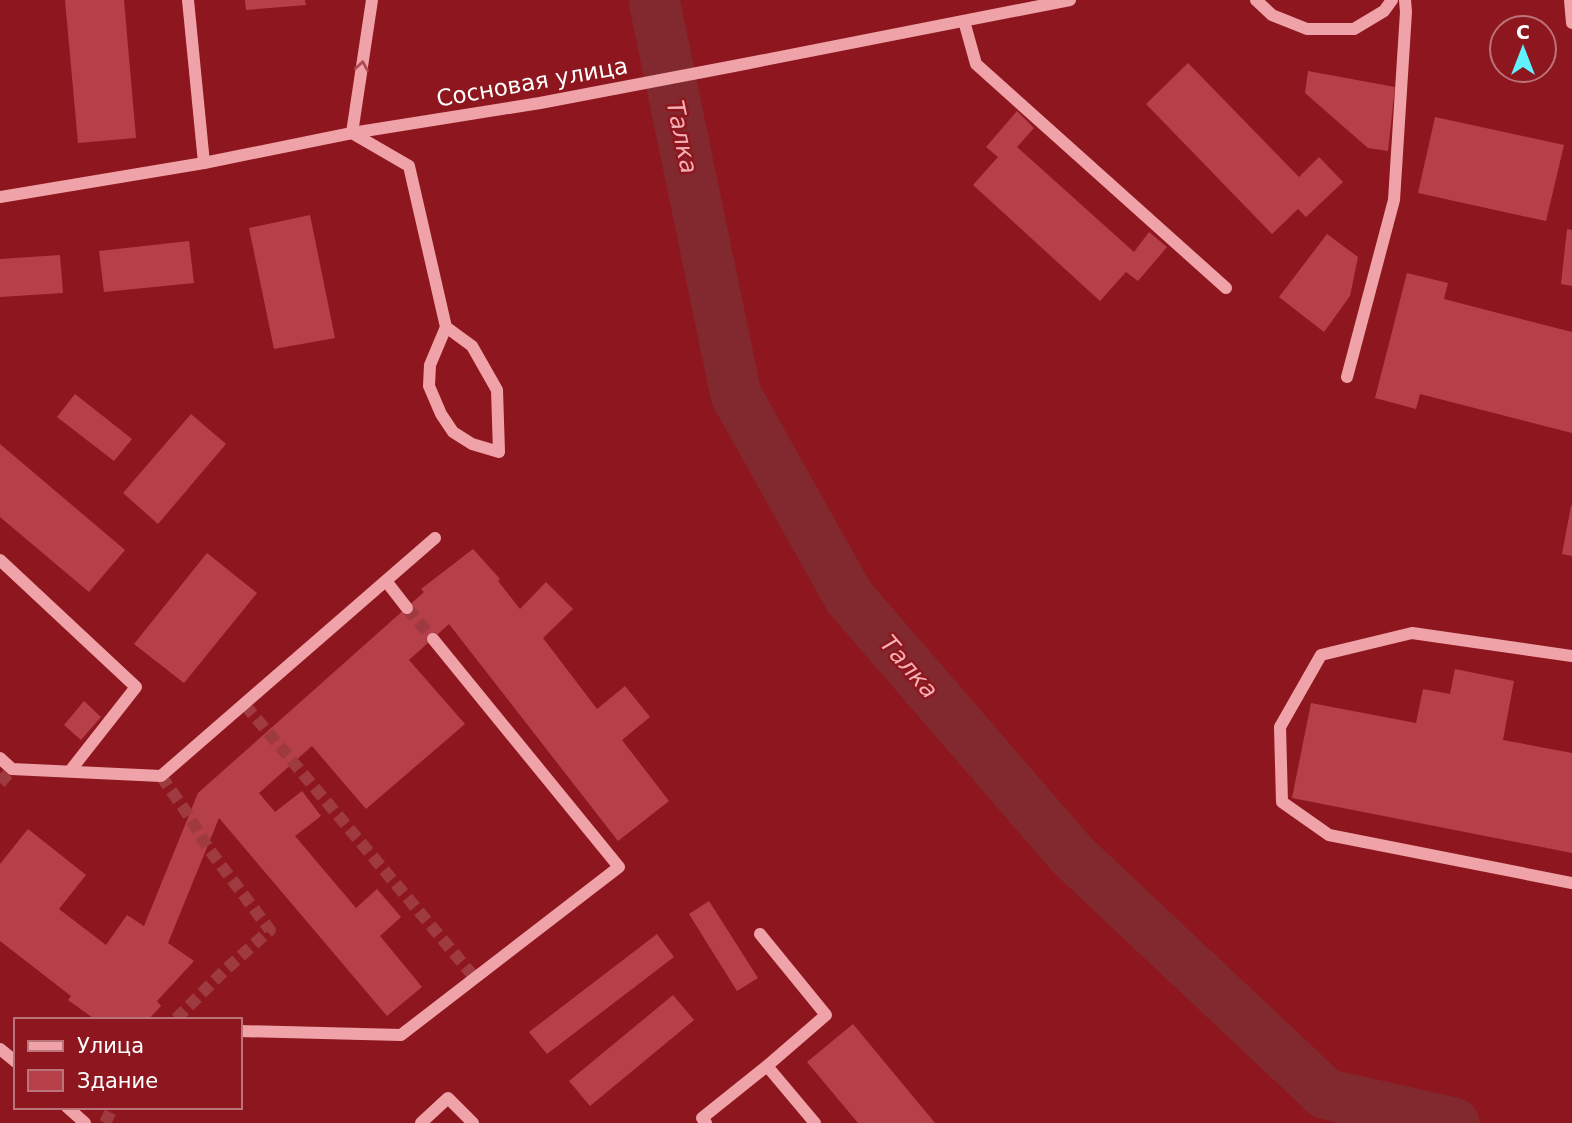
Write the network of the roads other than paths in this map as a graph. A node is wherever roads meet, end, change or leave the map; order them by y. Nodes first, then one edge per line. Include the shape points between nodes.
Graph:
1 (188, 0) edge
2 (372, 0) edge
3 (1070, 0) edge
4 (1255, 0) edge
5 (1392, 0) edge
6 (1405, 0) edge
7 (1570, 0) edge
8 (964, 21) junction
9 (1572, 23) edge
10 (352, 133) junction
11 (204, 163) junction
12 (0, 197) edge
13 (1226, 288) dead end
14 (446, 327) junction
15 (1348, 377) dead end
16 (435, 538) dead end
17 (0, 560) edge
18 (386, 582) junction
19 (407, 608) tunnel mouth
20 (433, 639) tunnel mouth
21 (1572, 656) edge
22 (0, 758) edge
23 (70, 771) junction
24 (1572, 883) edge
25 (760, 934) dead end
26 (242, 1031) edge
27 (0, 1049) edge
28 (14, 1060) edge
29 (767, 1066) junction
30 (69, 1109) edge
31 (85, 1123) edge
32 (421, 1123) edge
33 (473, 1123) edge
34 (706, 1123) edge
35 (815, 1123) edge

1 - 11 street
10 -> 2 street
3 - 8 street, Сосновая улица
4 - 5 street via 1272,15 1307,29 1354,29 1384,11
6 - 15 street via 1394,200
7 - 9 street
8 - 10 street, Сосновая улица via 591,93
8 - 13 street via 976,64
10 - 11 street, Сосновая улица
10 - 14 street via 409,166
11 - 12 street, Сосновая улица
14 - 14 street via 430,365 429,386 453,432 499,452 497,390 472,346
16 - 18 street
17 - 23 street via 136,687
18 - 19 street
18 - 23 street via 161,776
20 - 26 street via 619,867 401,1035
21 - 24 street via 1412,633 1321,655 1280,727 1282,802 1329,835
22 - 23 street via 12,769
25 - 29 street via 826,1015
27 - 28 street
29 - 34 street via 702,1118
29 - 35 street
30 - 31 street
32 - 33 street via 448,1098

